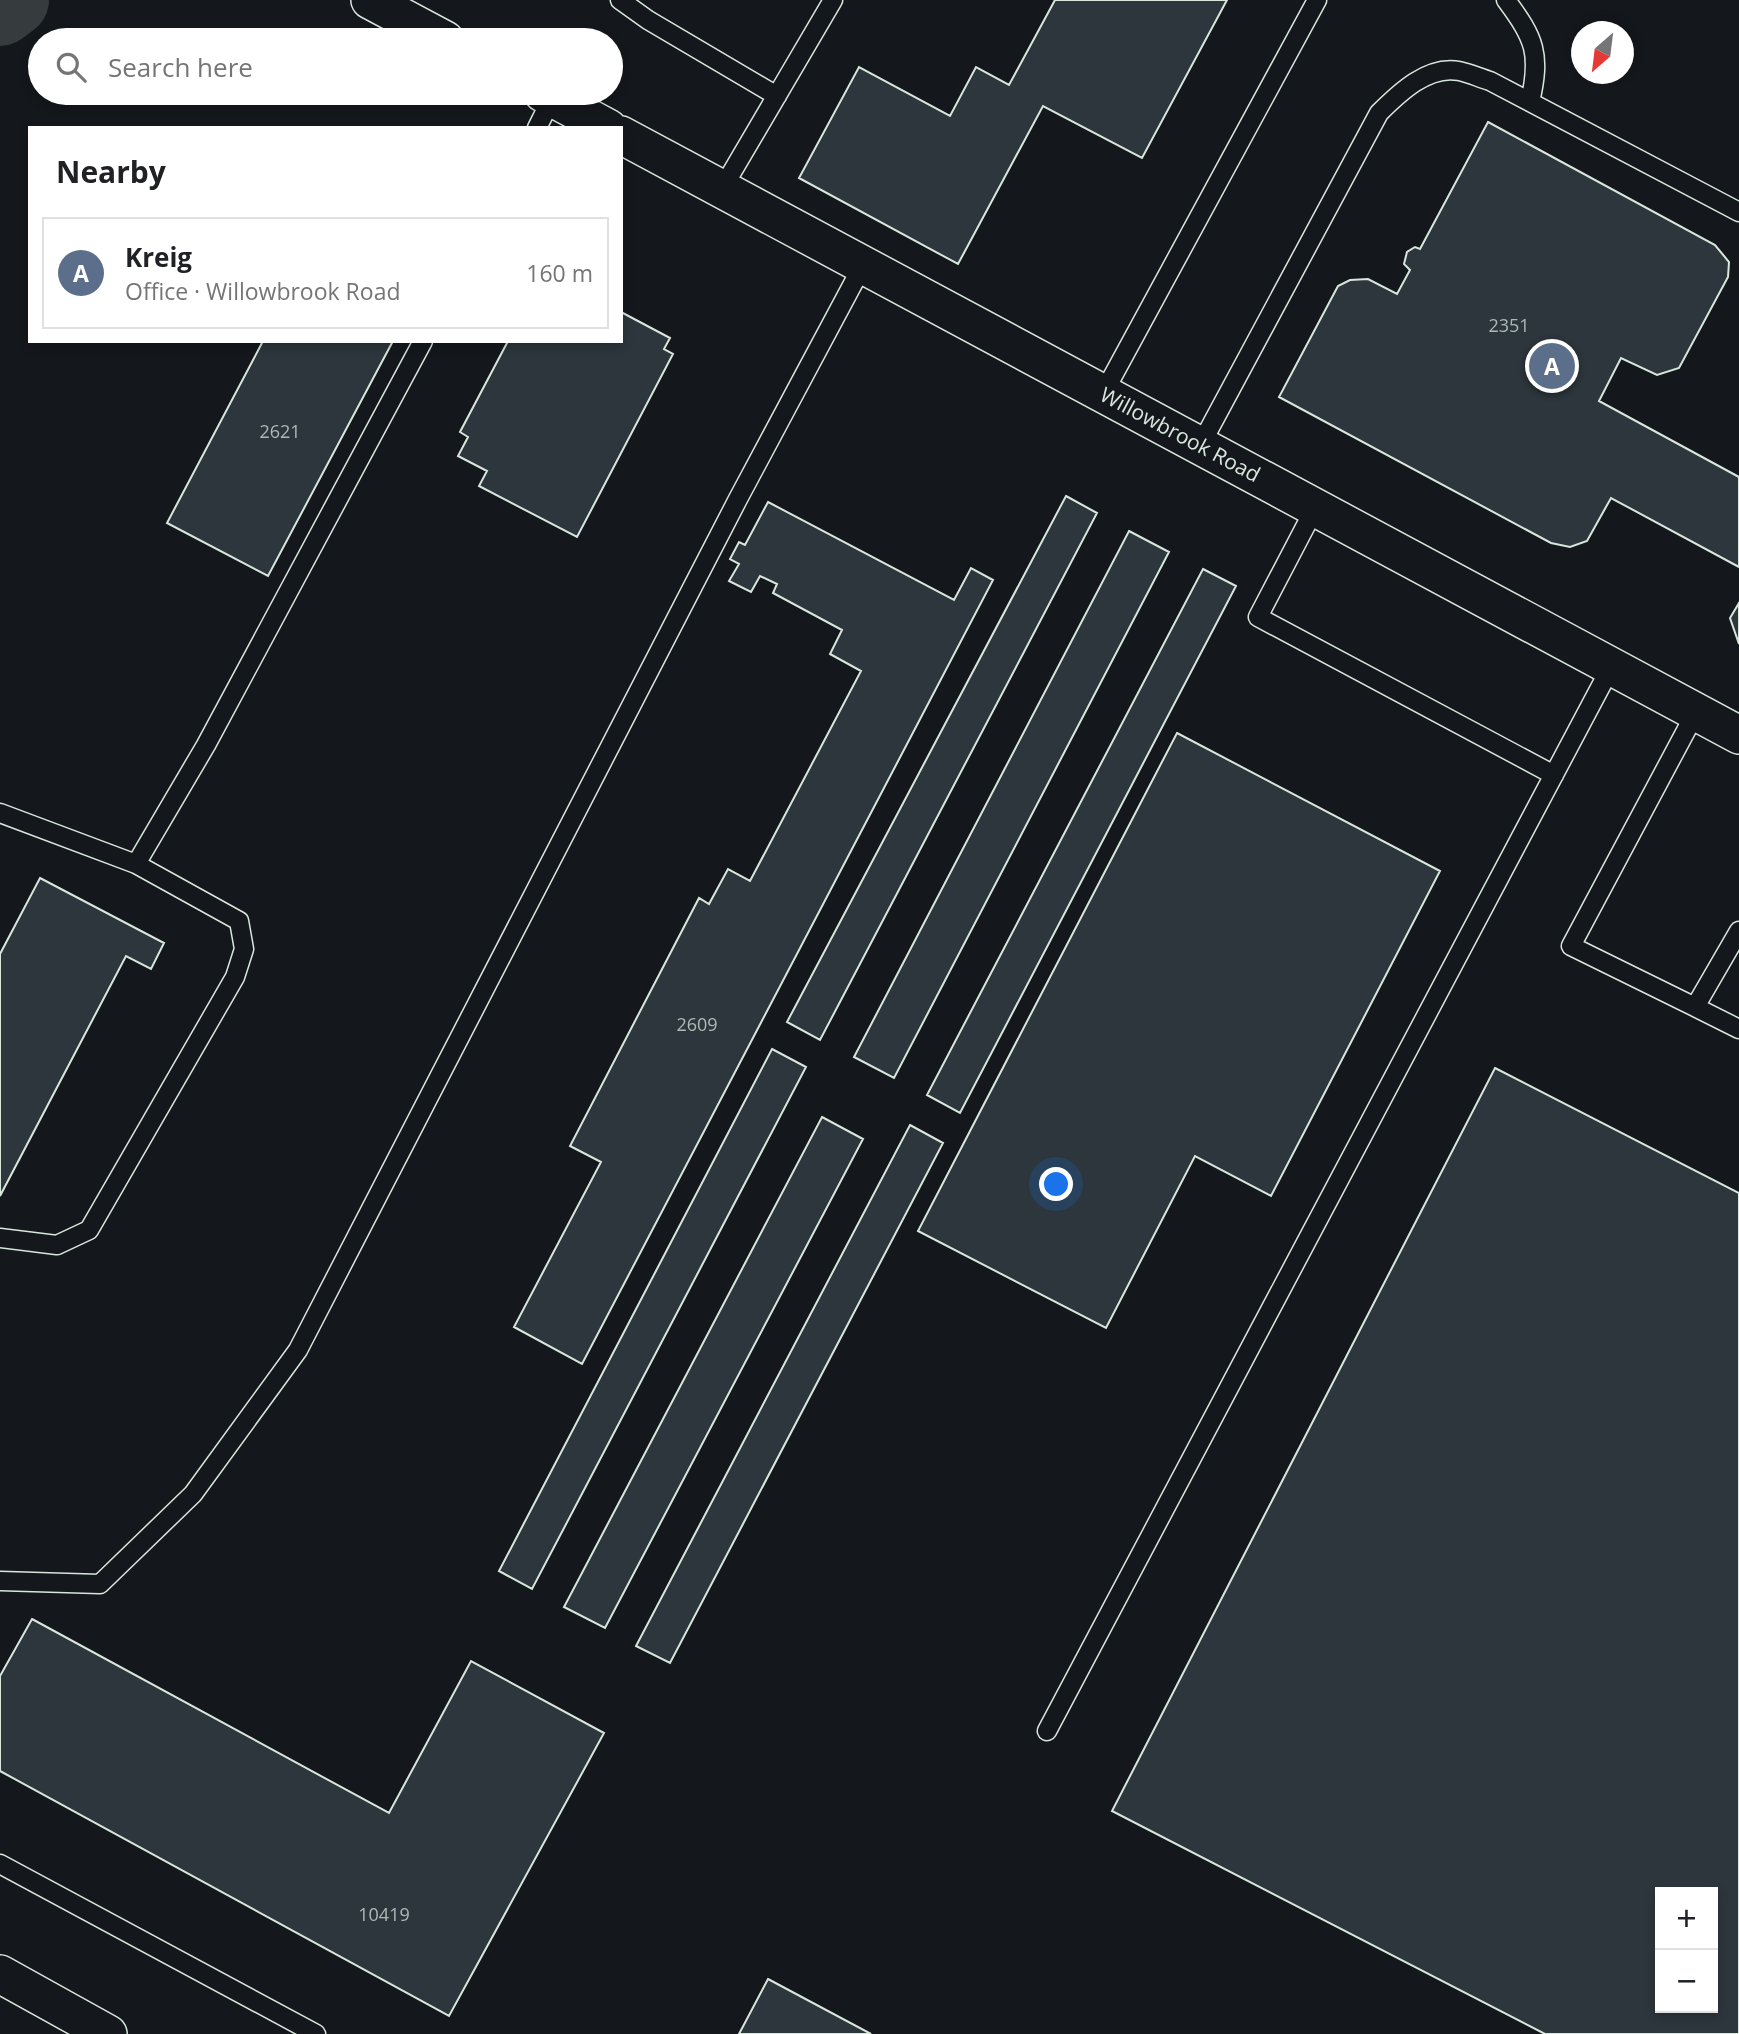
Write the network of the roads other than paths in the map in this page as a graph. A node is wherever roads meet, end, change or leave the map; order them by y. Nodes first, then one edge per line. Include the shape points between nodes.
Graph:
1 (620, 0) edge
2 (833, 0) edge
3 (1317, 0) edge
4 (1506, 0) edge
5 (387, 4) edge
6 (426, 28) edge
7 (777, 96) junction
8 (1530, 102) junction
9 (544, 106) edge
10 (602, 126) edge
11 (623, 136) edge
12 (722, 189) junction
13 (1739, 212) edge
14 (863, 265) junction
15 (422, 343) edge
16 (1103, 394) junction
17 (1200, 446) junction
18 (1315, 508) junction
19 (1611, 667) junction
20 (1696, 712) junction
21 (1739, 735) edge
22 (1554, 775) junction
23 (0, 813) edge
24 (136, 864) junction
25 (1739, 931) edge
26 (1695, 1007) junction
27 (1739, 1029) edge
28 (0, 1238) edge
29 (0, 1581) edge
30 (1047, 1731) dead end
31 (0, 1864) edge
32 (0, 1974) edge
33 (108, 2034) edge
34 (316, 2034) edge

1 - 7 lane
2 - 7 lane
3 - 16 lane
4 - 8 lane via 1534,45 1536,73
5 - 6 street
7 - 12 lane
8 - 13 lane
8 - 17 lane via 1456,70 1428,74 1379,113
9 - 10 street
11 - 12 street, Willowbrook Road
12 - 14 street, Willowbrook Road
14 - 16 street, Willowbrook Road
14 - 29 lane via 298,1350 193,1494 100,1584
15 - 24 lane via 206,745
16 - 17 street, Willowbrook Road
17 - 18 street, Willowbrook Road
18 - 19 street, Willowbrook Road
18 - 22 lane via 1258,617
19 - 20 street, Willowbrook Road
19 - 22 lane
20 - 21 street, Willowbrook Road
20 - 26 lane via 1571,946
22 - 30 lane
23 - 24 lane
24 - 28 lane via 239,922 244,949 235,977 89,1230 57,1245
25 - 26 lane
26 - 27 lane
31 - 34 lane
32 - 33 street

